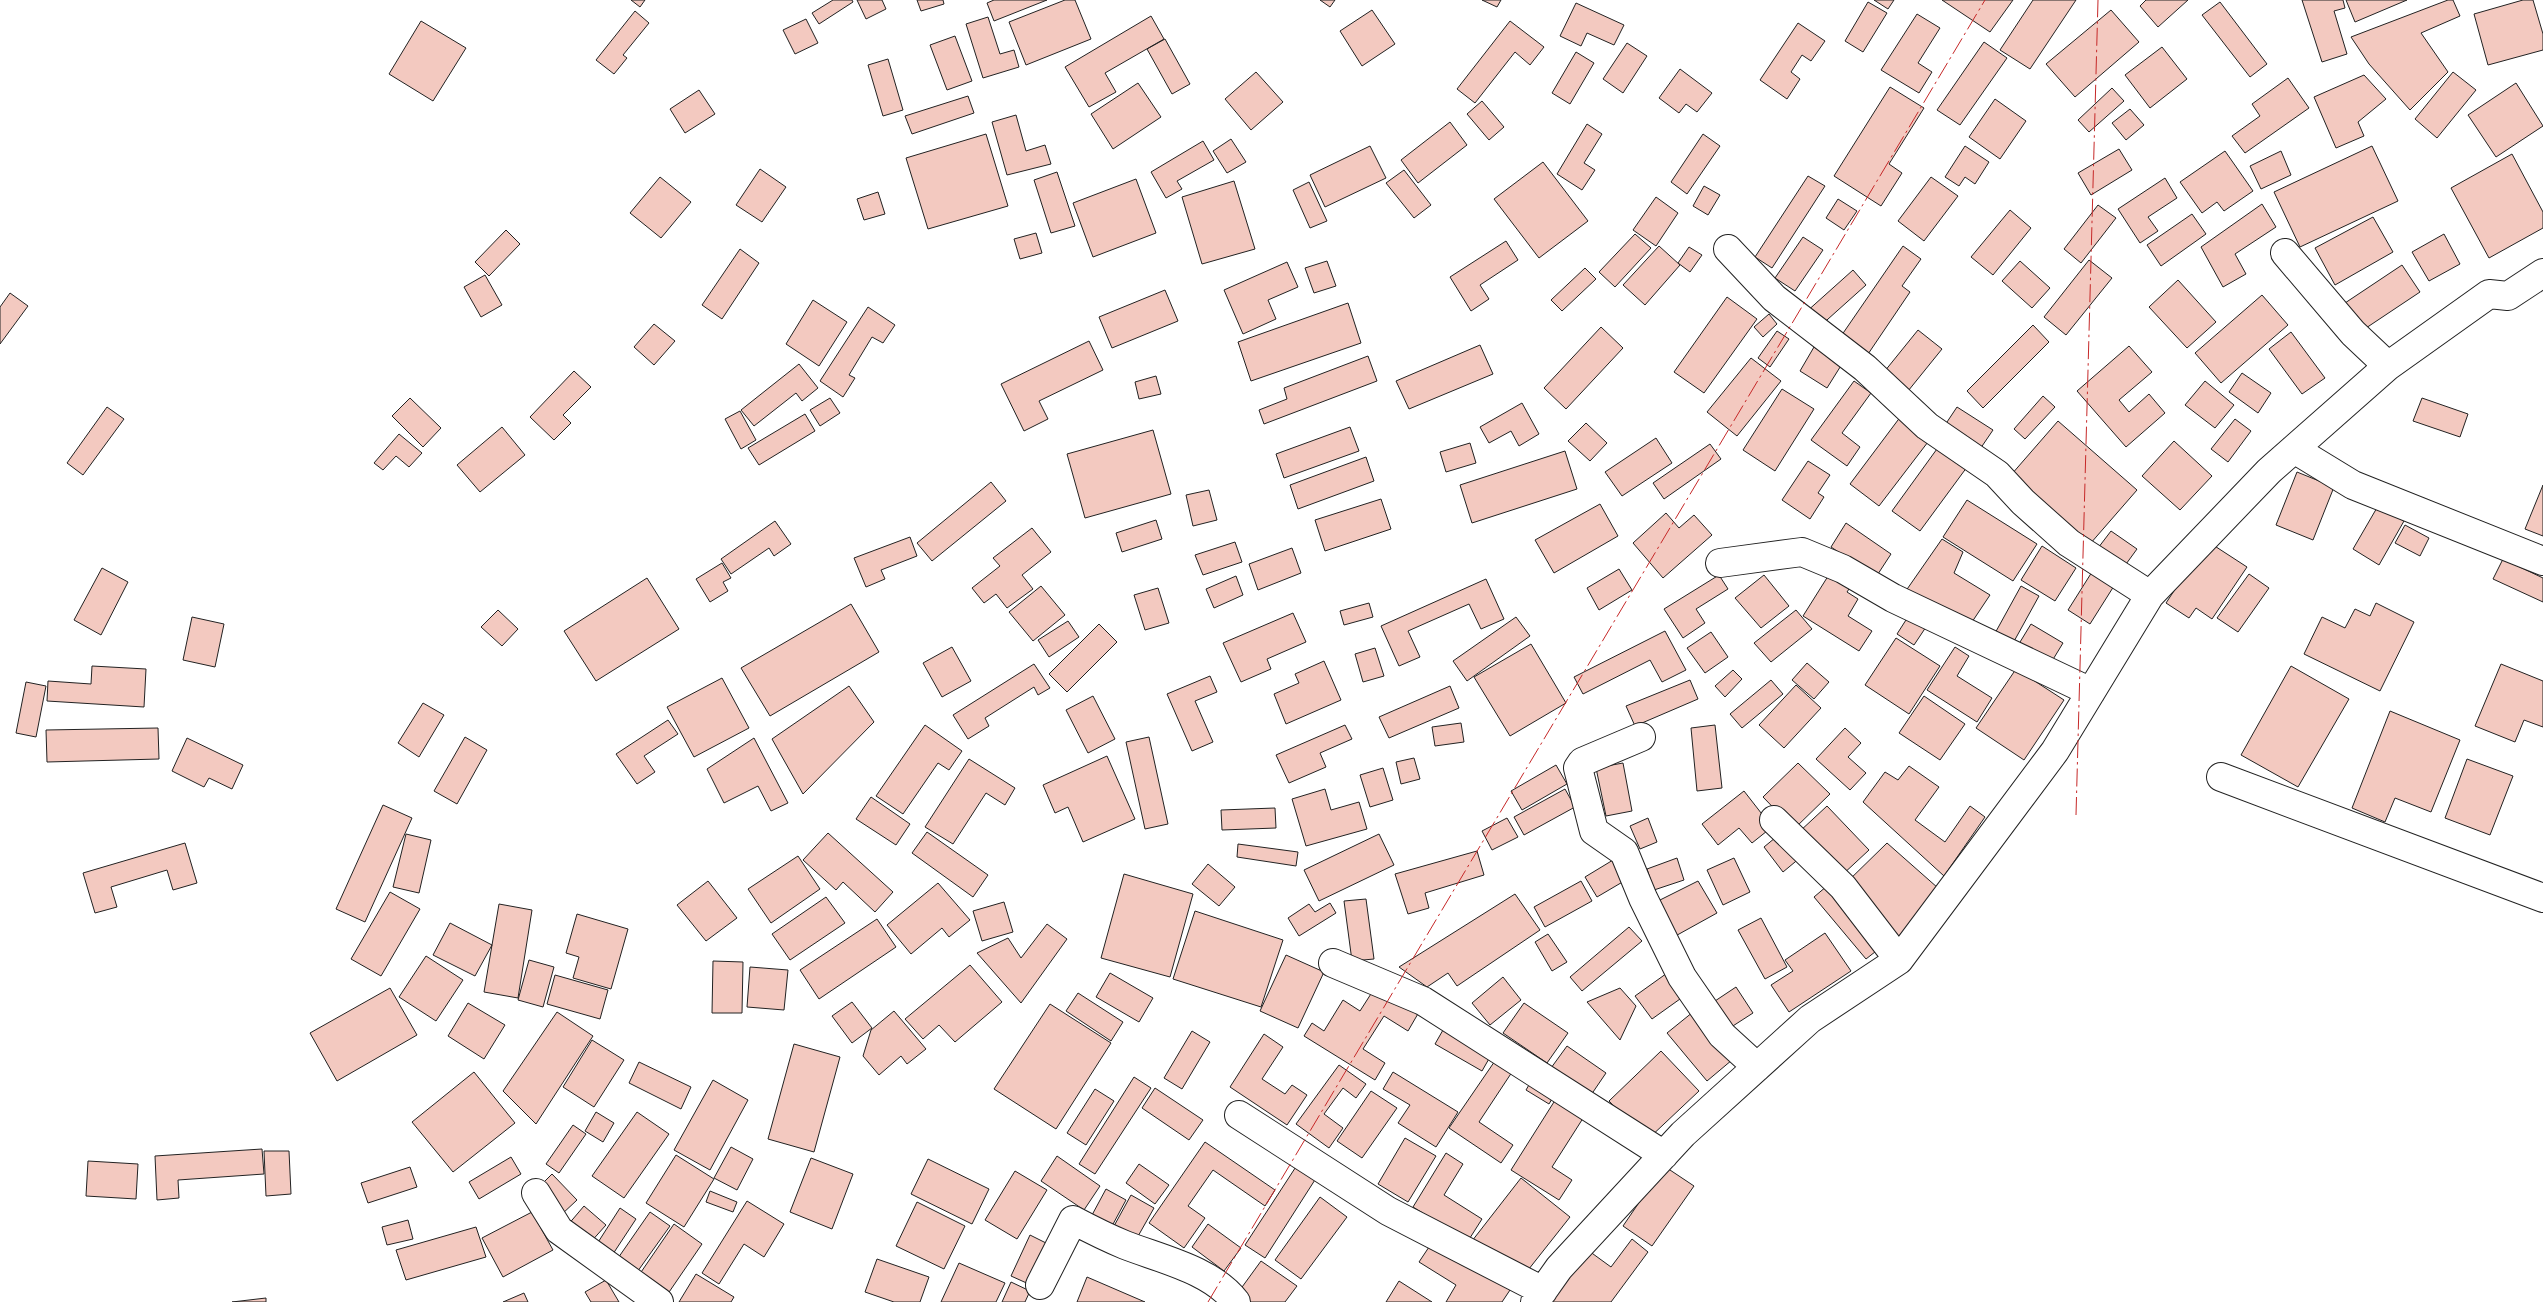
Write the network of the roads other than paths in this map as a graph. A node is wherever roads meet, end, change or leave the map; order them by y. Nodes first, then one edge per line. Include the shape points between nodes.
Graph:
1 (1728, 249) dead end
2 (2285, 253) dead end
3 (2543, 272) edge
4 (2388, 366) junction
5 (2294, 450) junction
6 (2543, 562) edge
7 (1720, 563) dead end
8 (2150, 595) junction
9 (2091, 692) junction
10 (1641, 737) dead end
11 (2221, 777) dead end
12 (1774, 820) dead end
13 (2543, 898) edge
14 (1899, 960) junction
15 (1333, 963) dead end
16 (1757, 1067) junction
17 (1239, 1115) dead end
18 (1664, 1155) junction
19 (536, 1193) dead end
20 (1040, 1285) dead end
21 (1539, 1297) edge
22 (659, 1302) edge
23 (1236, 1302) edge

1 - 8 street via 1774,298 1865,368 1927,426 1997,474 2069,543
2 - 4 street via 2353,333
3 - 4 street via 2508,296 2489,294
4 - 5 street
5 - 6 street via 2353,485
5 - 8 street
7 - 9 street via 1802,552 1843,569 1893,598
8 - 9 street
9 - 14 street via 2055,751
10 - 16 street via 1582,762 1578,768 1594,831 1624,852 1682,977 1722,1035
11 - 13 street
12 - 14 street via 1843,887
14 - 16 street via 1810,1019
15 - 18 street via 1423,1001
16 - 18 street
17 - 21 street via 1388,1211
18 - 21 street via 1559,1268
19 - 22 street via 559,1230
20 - 23 street via 1073,1220 1191,1270 1230,1294

